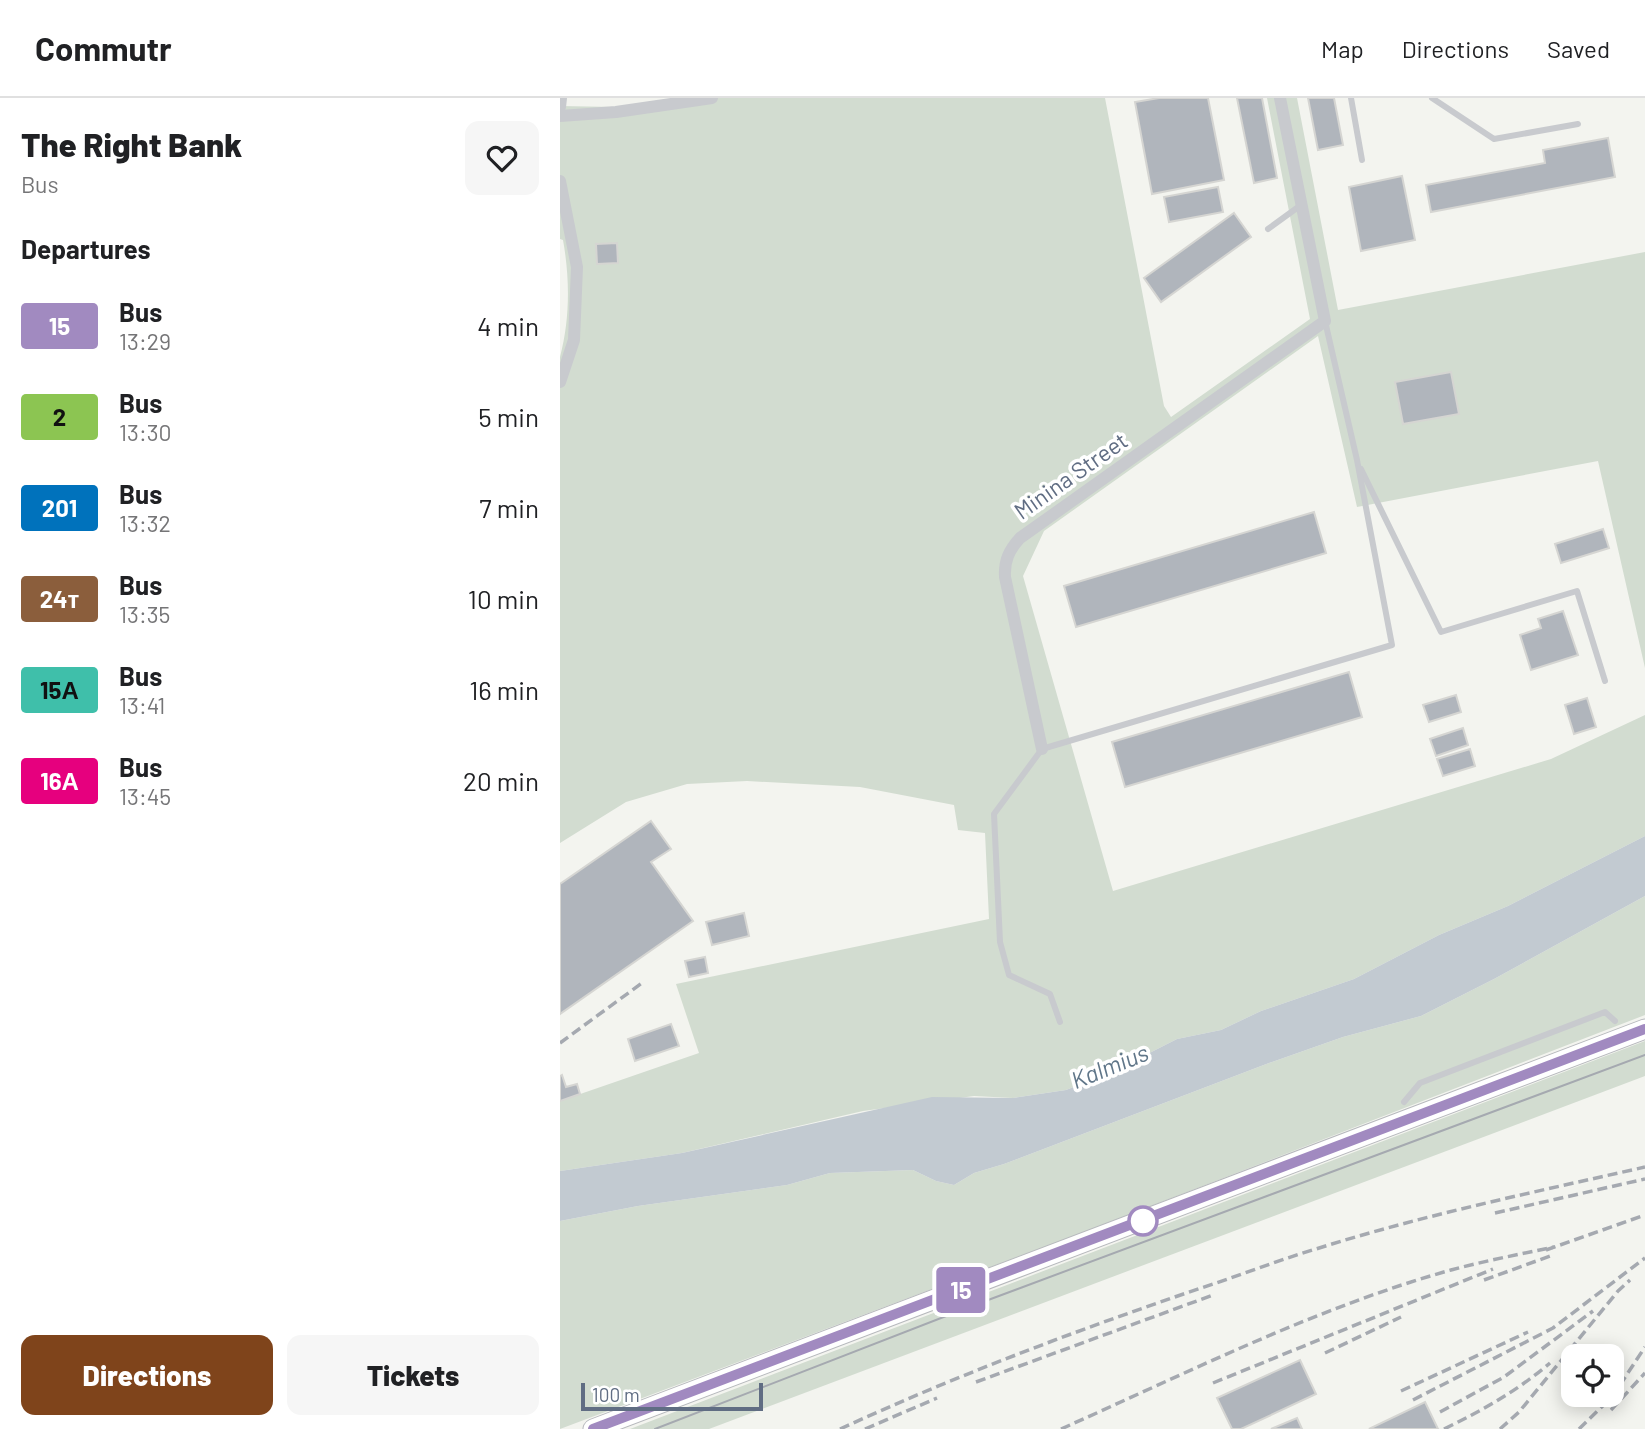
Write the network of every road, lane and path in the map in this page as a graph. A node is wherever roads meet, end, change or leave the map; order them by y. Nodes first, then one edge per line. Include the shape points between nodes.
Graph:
1 (561, 98) edge
2 (712, 98) edge
3 (1280, 98) edge
4 (1352, 98) edge
5 (1432, 98) edge
6 (560, 107) edge
7 (560, 116) edge
8 (1578, 124) dead end
9 (1362, 160) dead end
10 (560, 181) edge
11 (1303, 203) junction
12 (567, 217) junction
13 (1268, 229) dead end
14 (560, 233) edge
15 (1325, 321) junction
16 (560, 382) edge
17 (1357, 460) junction
18 (1605, 681) dead end
19 (1042, 749) junction
20 (1615, 1021) dead end
21 (1060, 1022) dead end
22 (1645, 1029) edge
23 (1404, 1102) dead end
24 (593, 1429) edge

1 - 6 street
2 - 7 street
3 - 11 street
4 - 9 lane
5 - 8 lane via 1494,139
10 - 12 street
11 - 13 lane
11 - 15 street
12 - 14 lane
12 - 16 street via 577,267 574,340
15 - 17 lane
15 - 19 street, Minina Street via 1020,538 1011,550 1005,577
17 - 18 lane via 1441,632 1577,591
17 - 19 lane via 1392,645
19 - 21 lane via 994,814 1000,942 1009,975 1050,993
20 - 23 lane via 1605,1012 1432,1078 1420,1083
22 - 24 highway

